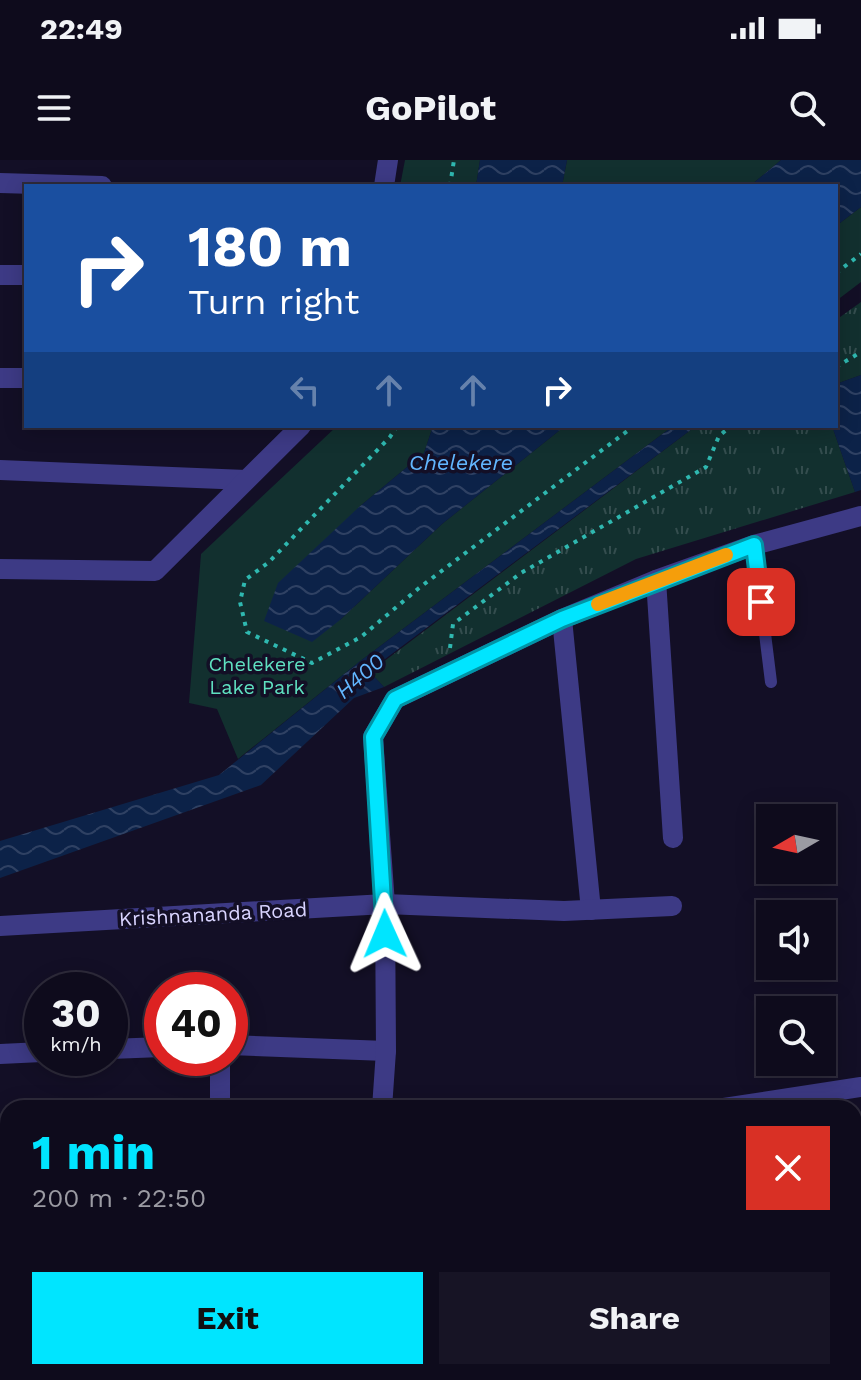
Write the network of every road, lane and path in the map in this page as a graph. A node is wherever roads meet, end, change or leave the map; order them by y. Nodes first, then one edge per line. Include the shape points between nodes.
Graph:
1 (388, 160) edge
2 (454, 160) edge
3 (0, 183) edge
4 (34, 184) edge
5 (384, 184) edge
6 (450, 184) edge
7 (861, 254) edge
8 (838, 271) edge
9 (0, 275) edge
10 (24, 275) edge
11 (861, 352) edge
12 (838, 366) edge
13 (0, 378) edge
14 (24, 378) edge
15 (299, 428) edge
16 (396, 428) edge
17 (631, 428) edge
18 (729, 428) edge
19 (0, 470) edge
20 (246, 480) junction
21 (861, 516) edge
22 (754, 545) junction
23 (0, 569) edge
24 (656, 580) junction
25 (562, 619) junction
26 (457, 669) junction
27 (771, 682) dead end
28 (673, 838) dead end
29 (385, 904) junction
30 (672, 906) dead end
31 (591, 910) junction
32 (0, 926) edge
33 (248, 1046) edge
34 (386, 1051) junction
35 (24, 1053) edge
36 (0, 1054) edge
37 (220, 1076) edge
38 (861, 1087) edge
39 (220, 1100) edge
40 (383, 1100) edge
41 (781, 1100) edge

1 - 5 street
2 - 6 path
3 - 4 street
7 - 8 path
9 - 10 street
11 - 12 path
13 - 14 street
15 - 20 street
16 - 17 path via 269,562 245,580 240,602 247,632 312,663 361,637
18 - 26 path via 719,436 706,467 521,573 453,624 450,647
19 - 20 street
20 - 23 street via 155,571
21 - 22 street
22 - 24 street
22 - 27 lane
24 - 25 street
24 - 28 street
25 - 26 street
25 - 31 street
26 - 29 street via 395,699 373,737
29 - 31 street, Krishnananda Road
29 - 32 street, Krishnananda Road
29 - 34 street
30 - 31 street, Krishnananda Road
33 - 34 street
34 - 40 street
35 - 36 street
37 - 39 street
38 - 41 street

